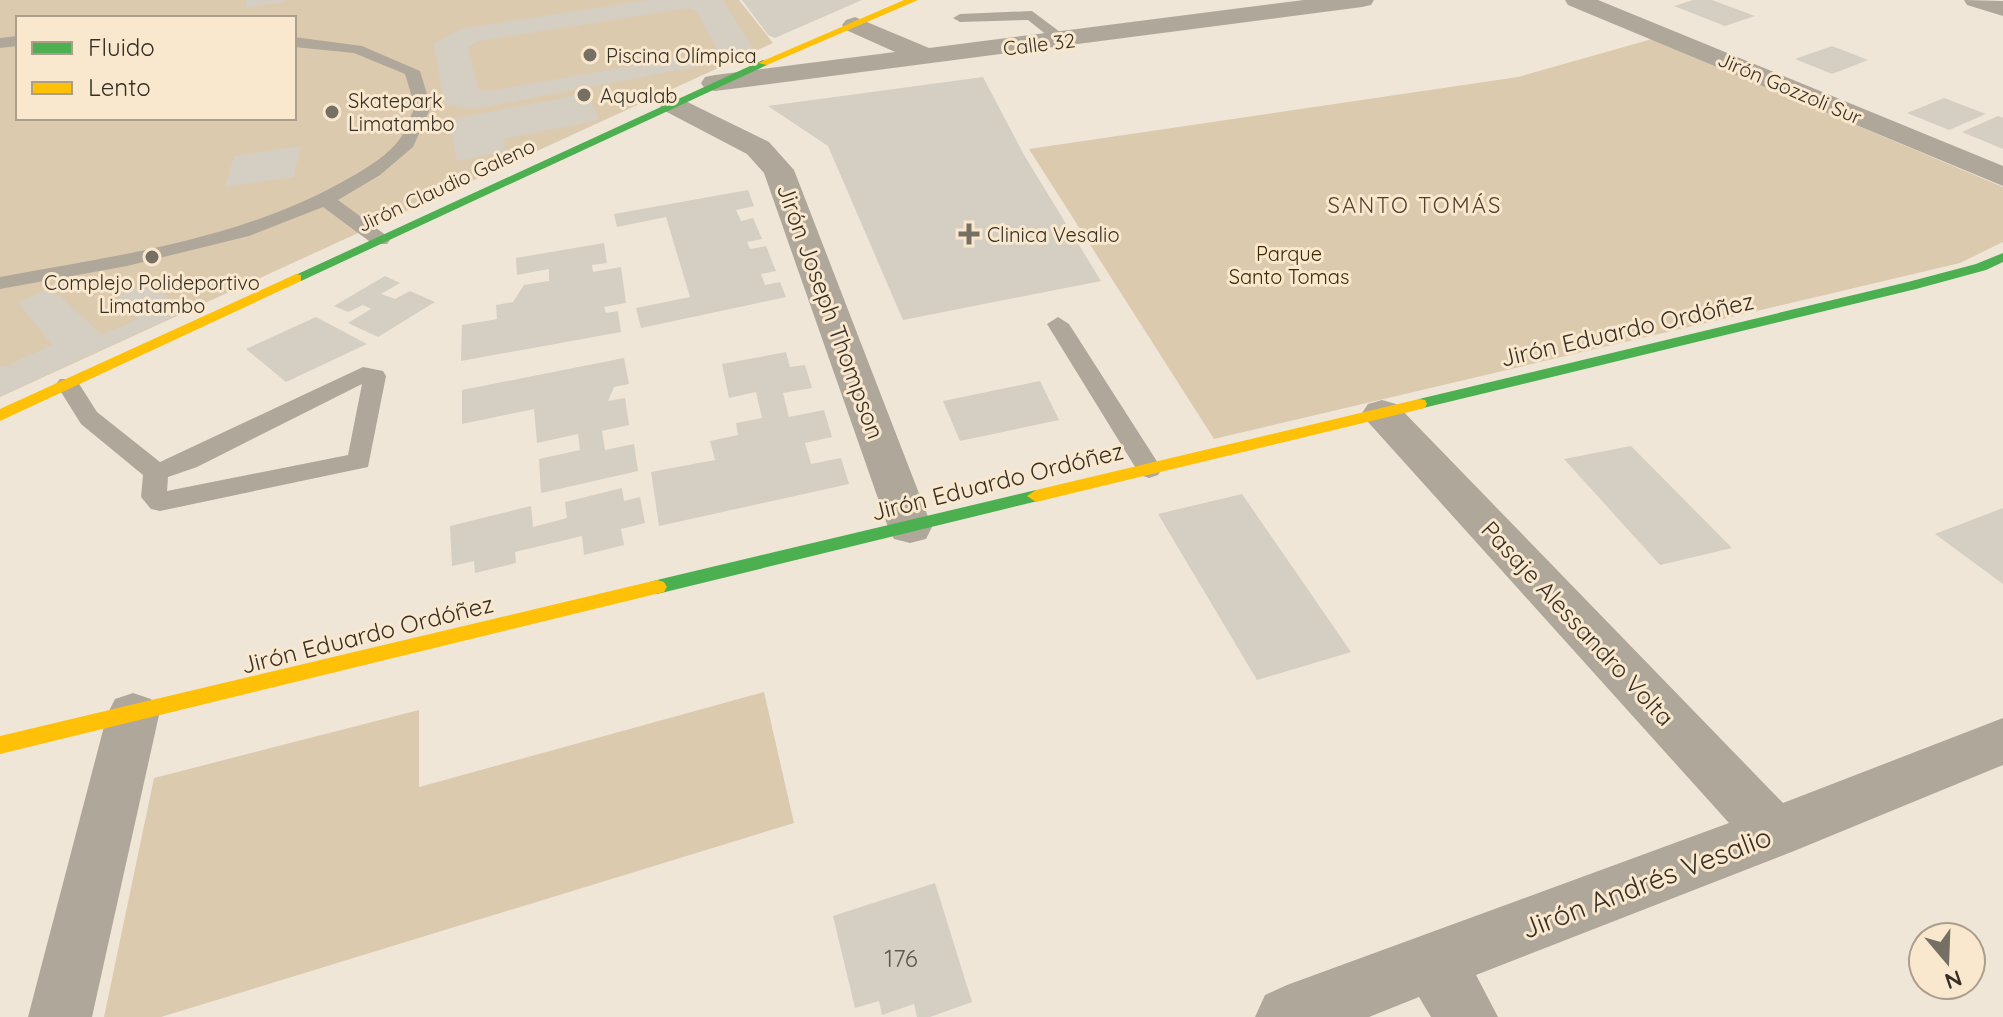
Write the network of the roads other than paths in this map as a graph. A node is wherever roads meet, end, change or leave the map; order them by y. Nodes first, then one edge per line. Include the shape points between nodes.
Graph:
1 (913, 0) edge
2 (1362, 0) edge
3 (1577, 0) edge
4 (1976, 0) edge
5 (2003, 9) edge
6 (960, 18) dead end
7 (855, 25) junction
8 (1063, 41) junction
9 (296, 42) edge
10 (931, 58) junction
11 (715, 83) junction
12 (673, 104) junction
13 (2003, 177) edge
14 (325, 200) junction
15 (380, 240) junction
16 (2003, 257) edge
17 (0, 283) edge
18 (1058, 324) dead end
19 (68, 384) junction
20 (1382, 413) junction
21 (0, 416) edge
22 (1149, 469) junction
23 (156, 472) junction
24 (910, 527) junction
25 (133, 715) junction
26 (2003, 741) edge
27 (0, 745) edge
28 (1774, 833) junction
29 (1433, 962) junction
30 (60, 1017) edge
31 (1287, 1017) edge
32 (1466, 1017) edge

1 - 7 street, Jirón Claudio Galeno
2 - 8 street, Calle 32
3 - 13 street, Jirón Gozzoli Sur
4 - 5 street
6 - 8 lane via 1032,15
7 - 10 street
7 - 11 street, Jirón Claudio Galeno
8 - 10 street, Calle 32
9 - 14 lane via 357,49 412,71 423,107 407,143 374,171
10 - 11 street, Calle 32
11 - 12 street, Jirón Claudio Galeno
12 - 15 street, Jirón Claudio Galeno
12 - 24 street, Jirón Joseph Thompson via 758,148 779,170
14 - 15 lane
14 - 17 lane via 242,232
15 - 19 street, Jirón Claudio Galeno
16 - 20 street, Jirón Eduardo Ordóñez via 1911,286
18 - 22 lane
19 - 21 street, Jirón Claudio Galeno
19 - 23 lane via 89,418
20 - 22 street, Jirón Eduardo Ordóñez
20 - 28 street, Pasaje Alessandro Volta
22 - 24 street, Jirón Eduardo Ordóñez
23 - 23 lane via 154,497 160,502 355,462 362,457 375,376 363,374
24 - 25 street, Jirón Eduardo Ordóñez
25 - 27 street, Jirón Eduardo Ordóñez
25 - 30 street
26 - 28 street, Jirón Andrés Vesalio
28 - 29 street, Jirón Andrés Vesalio
29 - 31 street, Jirón Andrés Vesalio
29 - 32 street

